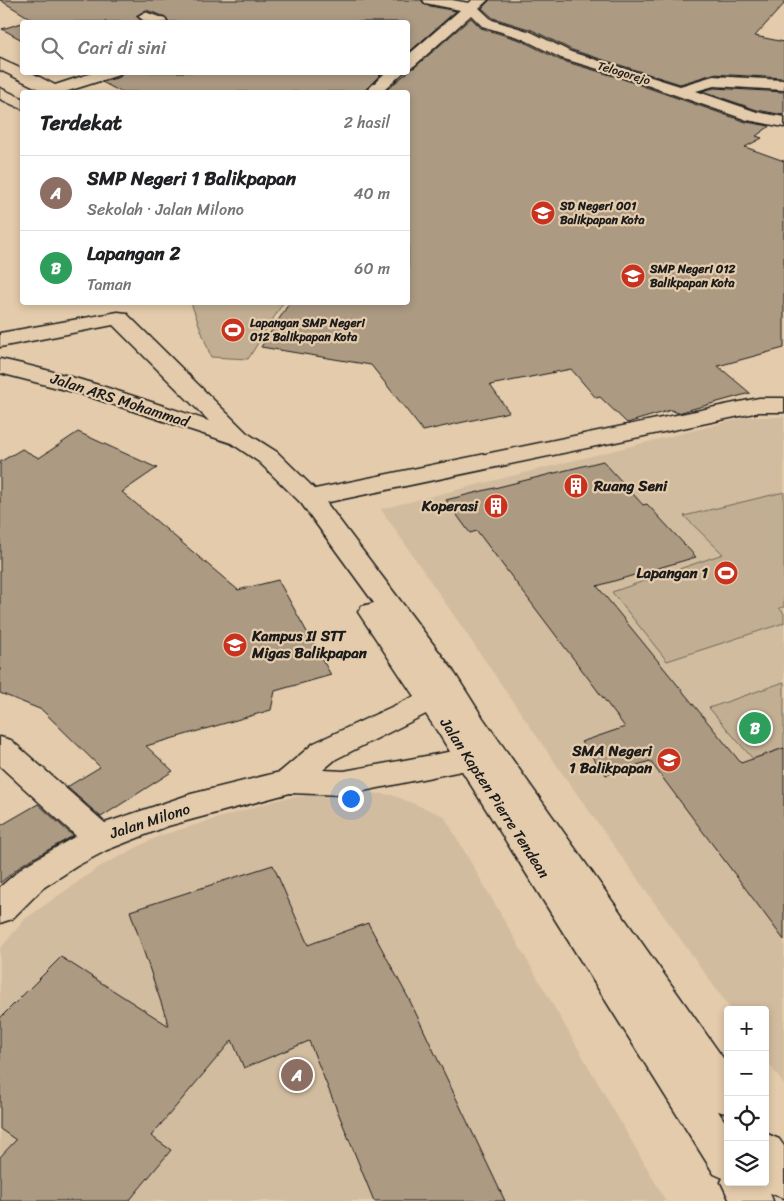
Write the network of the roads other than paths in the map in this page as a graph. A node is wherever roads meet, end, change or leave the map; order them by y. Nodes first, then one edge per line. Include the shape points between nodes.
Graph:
1 (430, 0) edge
2 (476, 4) edge
3 (145, 16) dead end
4 (155, 20) edge
5 (410, 61) edge
6 (0, 64) edge
7 (20, 74) edge
8 (22, 75) edge
9 (104, 75) edge
10 (393, 75) edge
11 (784, 85) edge
12 (51, 90) edge
13 (61, 90) edge
14 (375, 90) edge
15 (679, 91) junction
16 (0, 93) edge
17 (20, 103) edge
18 (784, 122) edge
19 (124, 310) edge
20 (0, 340) edge
21 (0, 366) edge
22 (784, 405) edge
23 (243, 441) junction
24 (310, 498) junction
25 (430, 700) junction
26 (460, 724) junction
27 (0, 748) edge
28 (470, 759) junction
29 (290, 781) junction
30 (99, 837) junction
31 (0, 909) edge
32 (727, 1096) edge
33 (724, 1155) edge
34 (769, 1158) edge
35 (784, 1179) edge
36 (744, 1186) edge
37 (753, 1201) edge

1 - 2 street
2 - 5 street
2 - 15 street, Telogorejo via 487,23 526,34 566,56
3 - 4 street
6 - 7 street
8 - 12 street
9 - 13 street
10 - 14 street
11 - 15 street via 713,81
15 - 18 street, Telogorejo via 753,116
16 - 17 street
19 - 20 street
19 - 23 street, Jalan Kapten Pierre Tendean
21 - 23 street, Jalan ARS Mohammad via 103,393
22 - 24 street via 759,405
23 - 24 street, Jalan Kapten Pierre Tendean via 268,456
23 - 25 street, Jalan Kapten Pierre Tendean via 255,462 293,502
24 - 26 street, Jalan Kapten Pierre Tendean via 442,676
25 - 26 street, Jalan Kapten Pierre Tendean
25 - 29 street via 326,751
26 - 28 street, Jalan Kapten Pierre Tendean
26 - 32 street, Jalan Kapten Pierre Tendean
27 - 30 street
28 - 29 street via 344,783
28 - 33 street, Jalan Kapten Pierre Tendean
29 - 30 street, Jalan Milono via 134,823
30 - 31 street, Jalan Milono via 34,876
34 - 35 street
36 - 37 street

